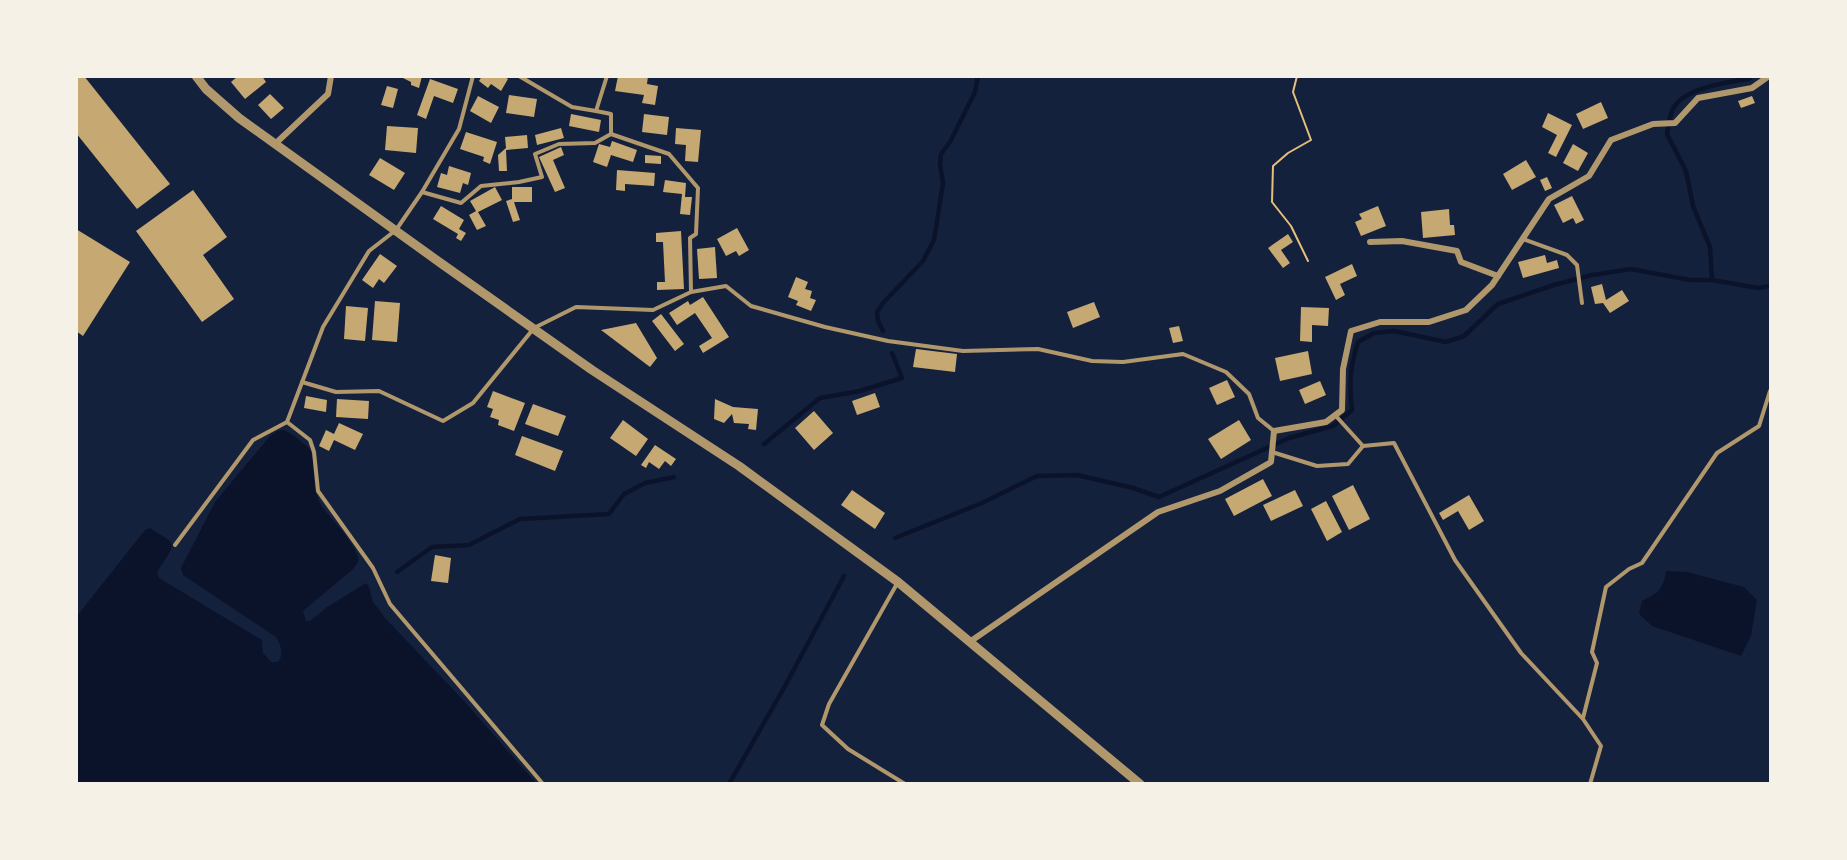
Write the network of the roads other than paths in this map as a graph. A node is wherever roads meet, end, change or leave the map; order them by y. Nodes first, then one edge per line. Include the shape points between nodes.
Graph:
1 (196, 76) edge
2 (331, 76) edge
3 (474, 76) edge
4 (519, 76) edge
5 (607, 76) edge
6 (1769, 76) edge
7 (596, 111) junction
8 (611, 134) junction
9 (275, 144) junction
10 (422, 192) junction
11 (396, 230) junction
12 (1522, 238) junction
13 (1370, 242) dead end
14 (1498, 276) junction
15 (691, 292) junction
16 (1582, 303) dead end
17 (534, 328) junction
18 (302, 382) junction
19 (1770, 391) edge
20 (1335, 415) junction
21 (287, 422) junction
22 (1274, 431) junction
23 (1363, 446) junction
24 (1272, 452) junction
25 (175, 544) dead end
26 (898, 582) junction
27 (970, 641) junction
28 (1582, 719) junction
29 (543, 783) edge
30 (905, 783) edge
31 (1140, 783) edge
32 (1590, 783) edge

1 - 9 street via 239,118
2 - 9 street via 328,94
3 - 10 lane via 459,129
4 - 7 lane via 572,107
5 - 7 lane
6 - 12 street via 1752,88 1698,98 1675,123 1653,124 1611,140 1589,176 1549,199
7 - 8 lane via 611,114
8 - 10 lane via 595,143 559,144 536,154 542,177 481,186 461,203
8 - 15 lane via 669,154 698,188 696,234 690,238
9 - 11 street
10 - 11 lane
11 - 17 street
11 - 18 lane via 369,251 323,327
12 - 14 street
12 - 16 lane via 1567,255 1576,265
13 - 14 street via 1402,241 1456,251 1461,262
14 - 20 street via 1466,310 1429,322 1380,322 1351,331 1343,369 1342,410
15 - 17 lane via 653,310 576,307
15 - 22 lane via 726,286 751,306 825,327 963,351 1038,349 1092,361 1123,362 1183,354 1226,372 1249,394 1258,417
17 - 18 lane via 472,403 443,421 379,391 336,392
17 - 26 street via 739,466
18 - 21 lane
19 - 28 lane via 1759,426 1717,453 1642,563 1606,587 1593,652 1597,663
20 - 22 street via 1326,423
20 - 23 lane
21 - 25 lane via 253,440
21 - 29 lane via 310,440 318,491 373,568 390,604
22 - 24 street
23 - 24 lane via 1348,464 1317,466
23 - 28 lane via 1394,443 1455,560 1521,653
24 - 27 street via 1272,462 1220,491 1158,512
26 - 27 street
26 - 30 lane via 829,704 822,725 848,748
27 - 31 street
28 - 32 lane via 1601,746

